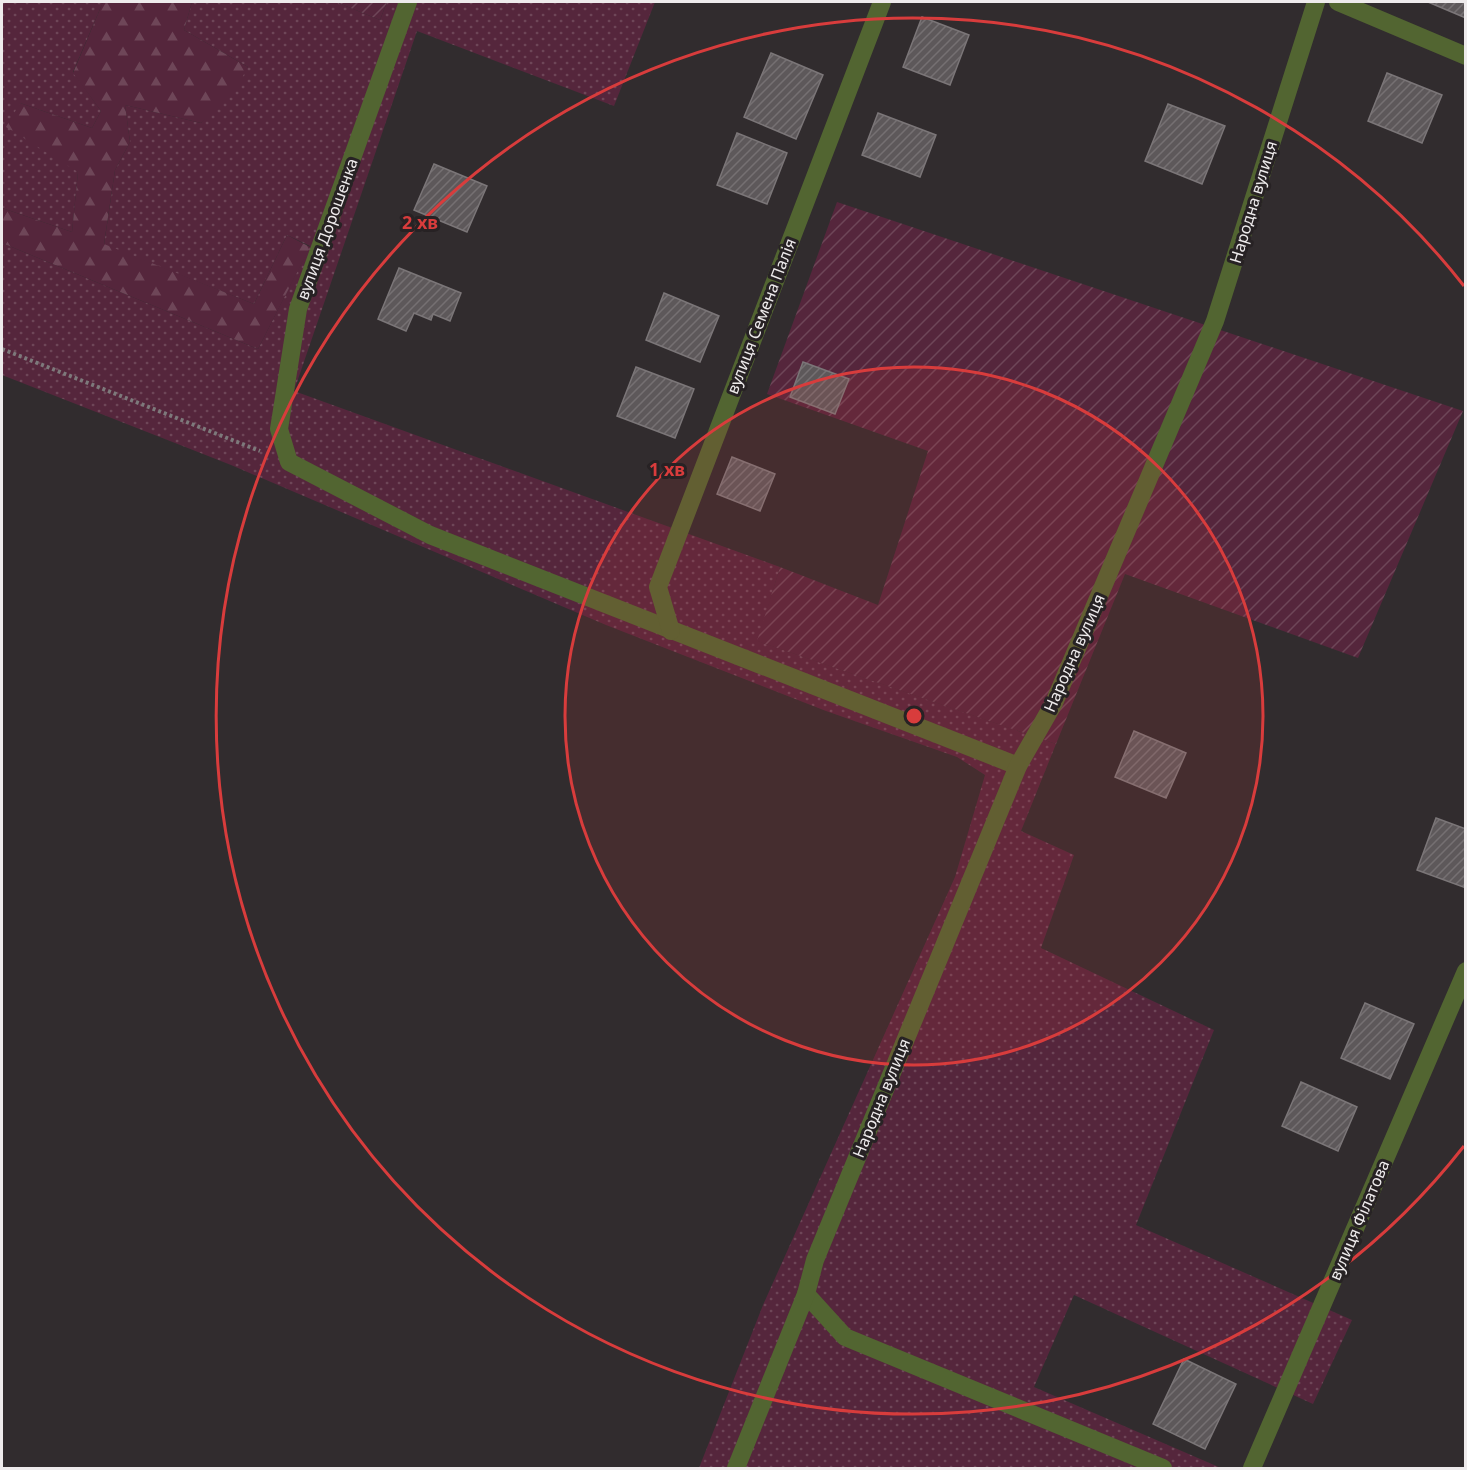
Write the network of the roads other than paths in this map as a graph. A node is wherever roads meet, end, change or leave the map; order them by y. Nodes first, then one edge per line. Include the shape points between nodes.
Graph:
1 (408, 2) edge
2 (882, 2) edge
3 (1316, 2) edge
4 (1338, 2) edge
5 (1466, 56) edge
6 (671, 631) junction
7 (1018, 766) junction
8 (1466, 971) edge
9 (806, 1294) junction
10 (736, 1468) edge
11 (1163, 1468) edge
12 (1252, 1468) edge

1 - 6 street, вулиця Дорошенка via 298,309 279,429 289,462 430,535
2 - 6 street, вулиця Семена Палія via 658,587
3 - 7 street, Народна вулиця via 1215,321 1053,704
4 - 5 street
6 - 7 street
7 - 9 street, Народна вулиця via 814,1260
8 - 12 street, вулиця Філатова
9 - 10 street, Народна вулиця
9 - 11 street via 845,1337

